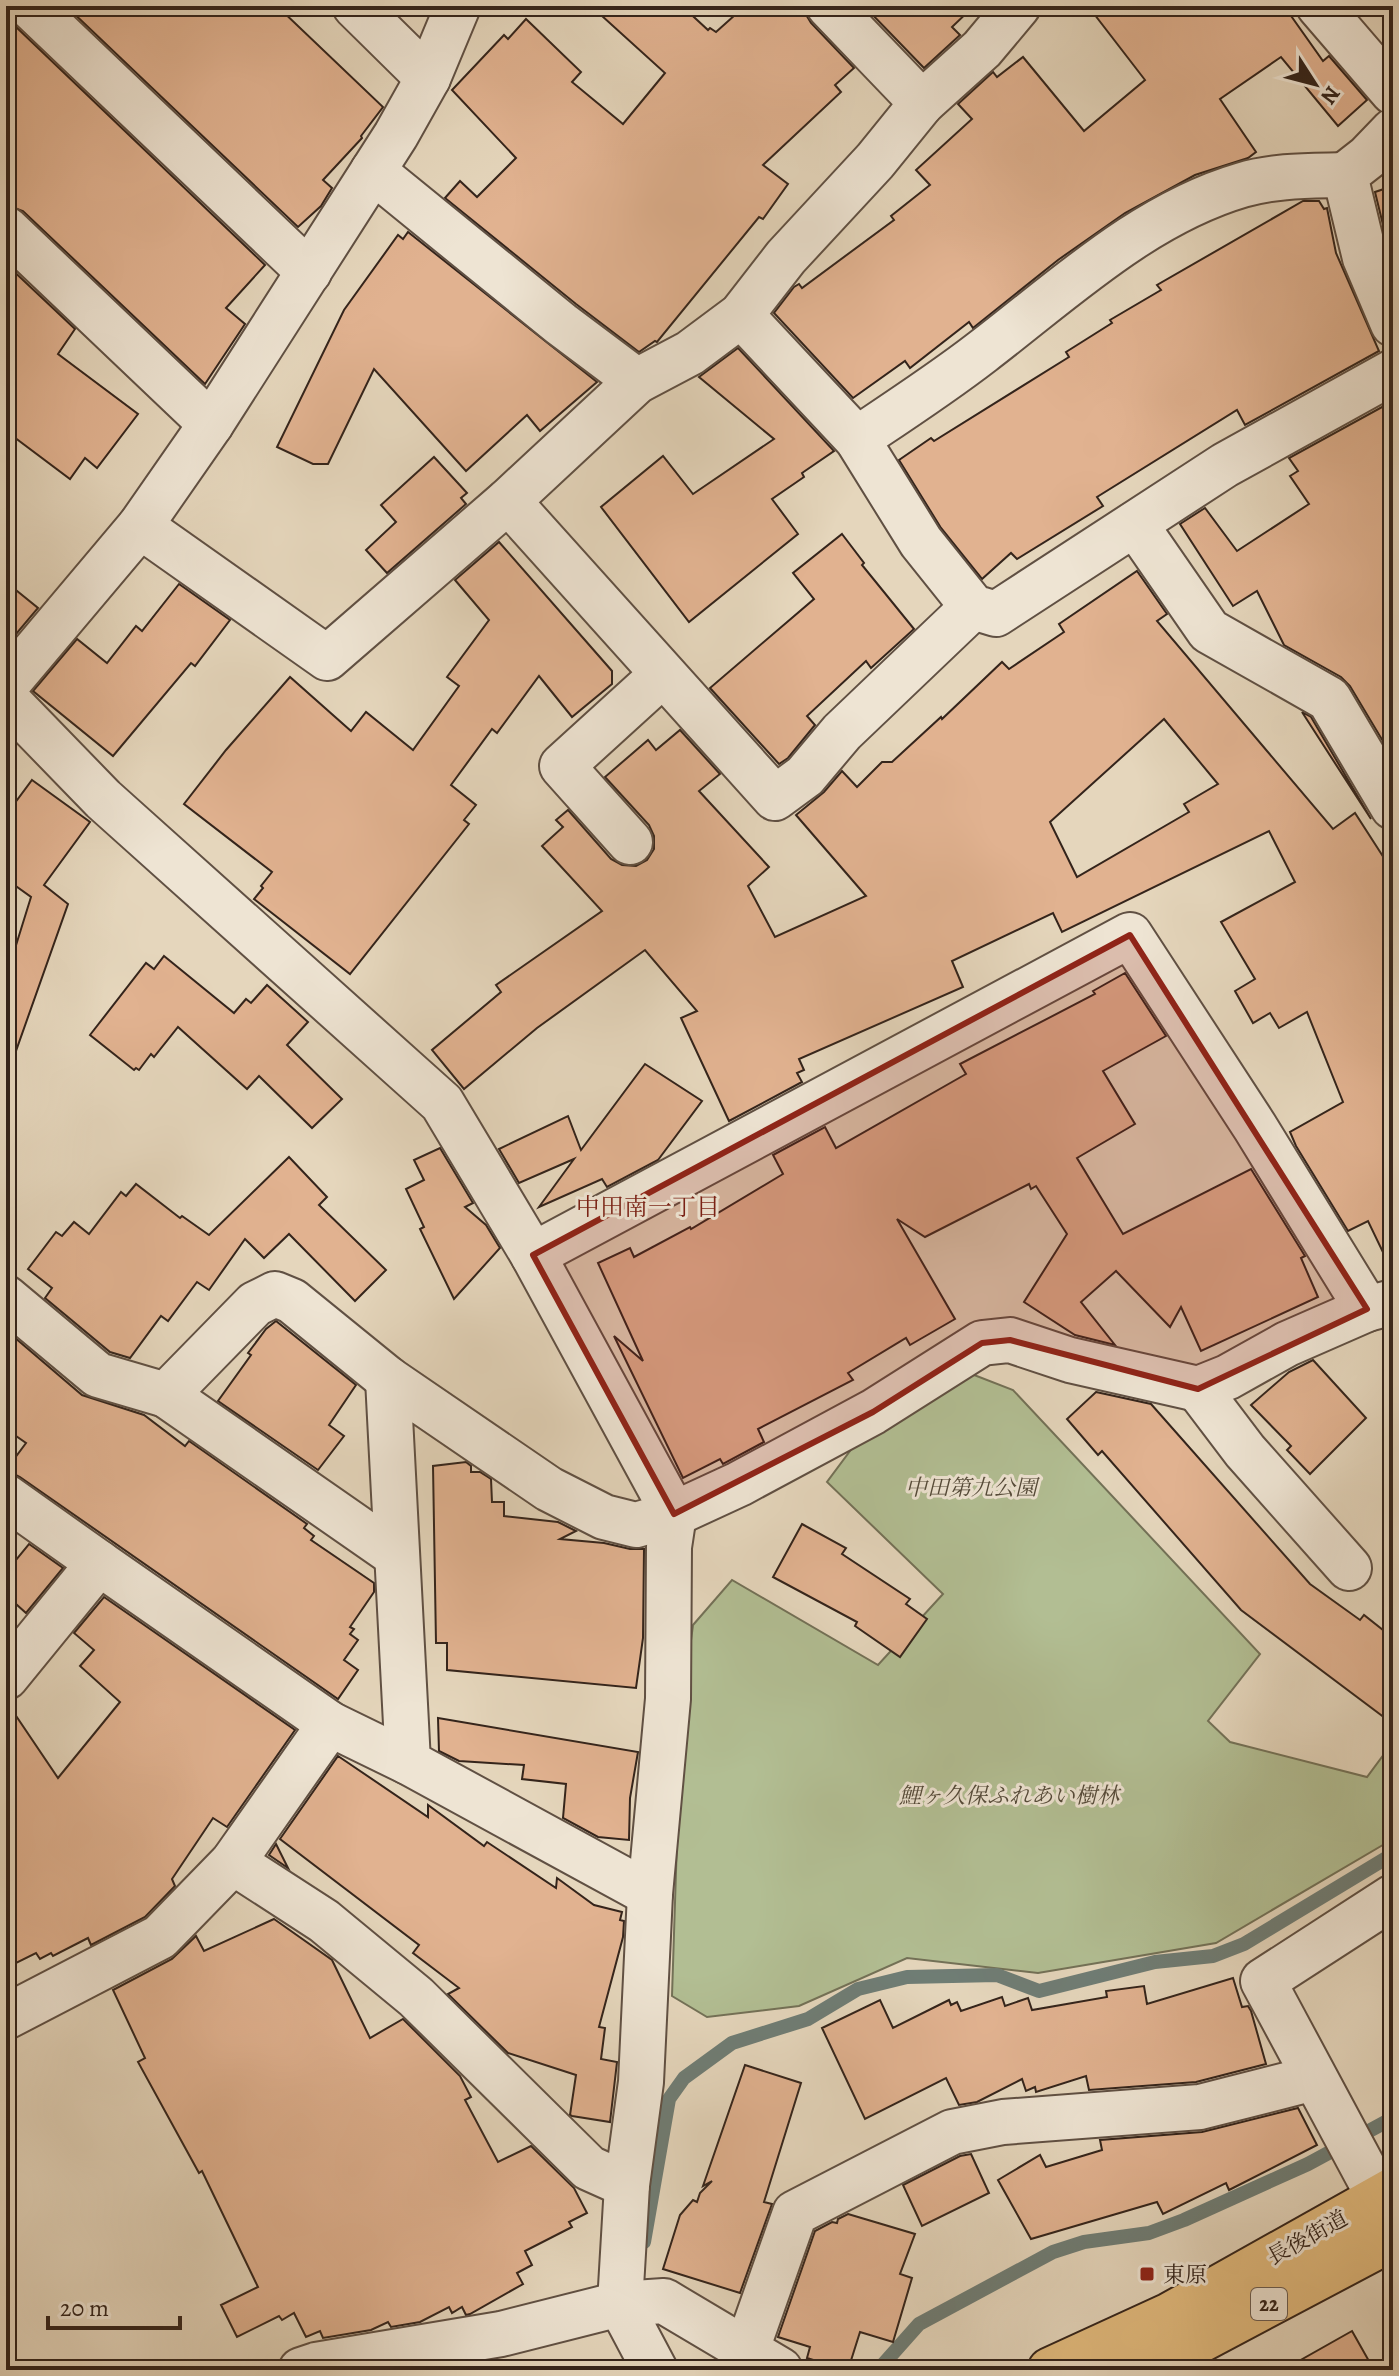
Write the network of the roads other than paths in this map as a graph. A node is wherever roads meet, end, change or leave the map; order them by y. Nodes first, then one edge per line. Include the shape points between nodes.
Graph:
1 (30, 6) edge
2 (355, 6) edge
3 (458, 6) edge
4 (829, 6) edge
5 (1018, 6) edge
6 (1319, 6) edge
7 (428, 78) junction
8 (1393, 92) edge
9 (922, 103) junction
10 (1393, 131) edge
11 (373, 171) junction
12 (1345, 175) junction
13 (6, 229) edge
14 (309, 272) junction
15 (741, 315) junction
16 (1393, 324) edge
17 (1393, 372) edge
18 (637, 381) junction
19 (211, 424) junction
20 (857, 439) junction
21 (508, 501) junction
22 (1135, 524) junction
23 (140, 526) junction
24 (973, 607) junction
25 (662, 675) junction
26 (6, 685) edge
27 (6, 699) edge
28 (1393, 807) edge
29 (630, 842) dead end
30 (533, 1255) junction
31 (6, 1298) edge
32 (1380, 1305) edge
33 (388, 1379) junction
34 (1198, 1389) junction
35 (166, 1395) junction
36 (6, 1497) edge
37 (674, 1514) junction
38 (396, 1555) junction
39 (99, 1563) junction
40 (1349, 1568) dead end
41 (6, 1677) edge
42 (330, 1724) junction
43 (408, 1762) junction
44 (233, 1862) junction
45 (650, 1894) junction
46 (1393, 1897) edge
47 (6, 2017) edge
48 (1324, 2097) junction
49 (627, 2185) junction
50 (1381, 2195) edge
51 (1393, 2238) edge
52 (620, 2304) junction
53 (763, 2360) edge
54 (301, 2370) edge
55 (655, 2370) edge
56 (1050, 2370) edge
57 (1144, 2370) edge

1 - 14 street
2 - 7 street
3 - 7 street
4 - 9 street
5 - 9 street via 982,49
6 - 8 street
7 - 11 street
9 - 15 street
10 - 12 street
11 - 14 street
11 - 18 street
12 - 16 street via 1365,258
12 - 20 street via 1281,177 1242,185 1189,206 1119,247 965,366
13 - 19 street
14 - 19 street
15 - 18 street via 690,353
15 - 20 street
17 - 22 street via 1225,465
18 - 21 street
19 - 23 street
20 - 24 street via 921,542
21 - 23 street via 327,658
21 - 25 street
22 - 24 street via 996,614
22 - 28 street via 1209,631 1329,699
23 - 26 street
24 - 25 street via 842,732 805,776 775,798
25 - 29 street via 562,766
27 - 30 street via 114,809 442,1103
30 - 32 street via 1130,935
30 - 37 street
31 - 35 street via 98,1375
32 - 34 street
33 - 35 street via 292,1301 275,1294 255,1304
33 - 37 street via 549,1489 604,1517 636,1525
33 - 38 street
34 - 37 street via 1070,1360 1010,1340 982,1343 873,1412
34 - 40 street via 1245,1451
35 - 38 street
36 - 39 street
37 - 45 street via 668,1699
38 - 43 street
39 - 41 street
39 - 42 street
42 - 43 street
42 - 44 street
43 - 45 street
44 - 47 street via 160,1937
44 - 49 street via 324,1921 416,1997 589,2168
45 - 49 street via 641,2082
46 - 48 street via 1263,1981
48 - 50 street
48 - 53 street via 1003,2122 952,2132 795,2213
49 - 52 street
50 - 56 main road, 長後街道 / 22 via 1170,2315
51 - 57 main road, 長後街道 / 22
52 - 53 street via 664,2301
52 - 54 street via 501,2334
52 - 55 street

